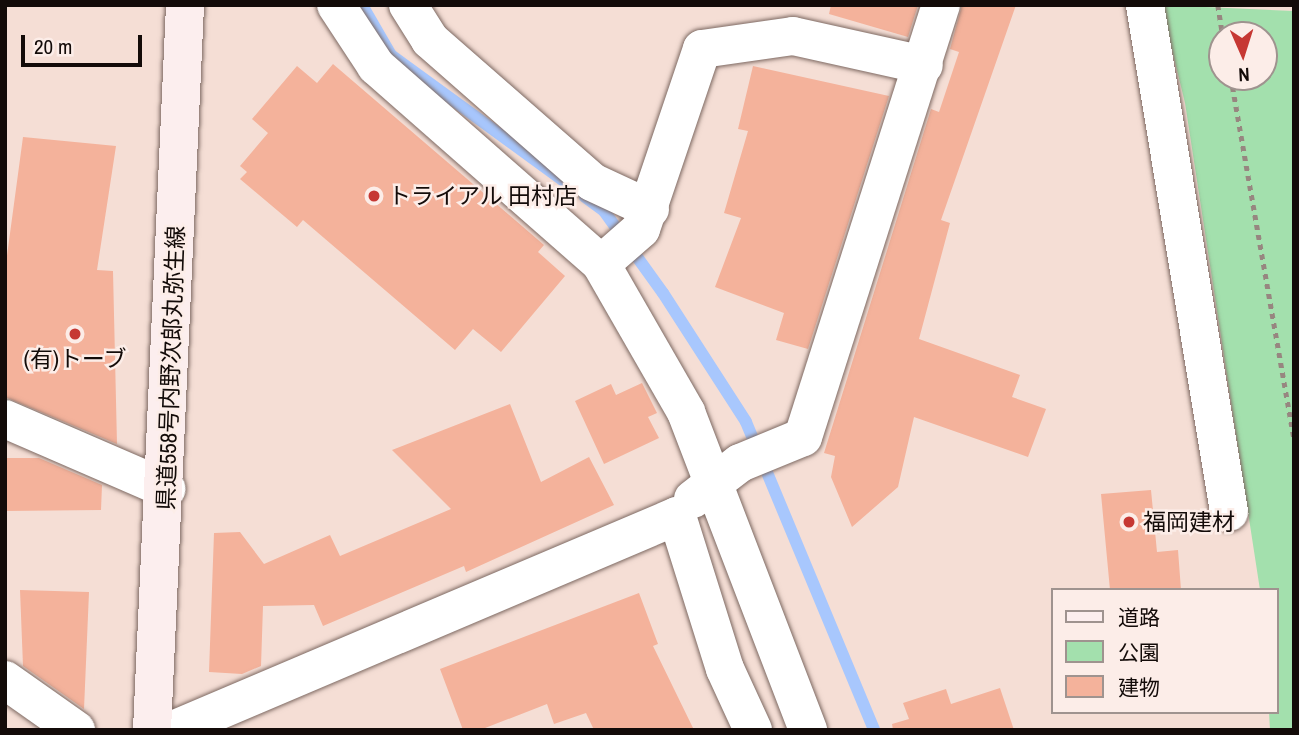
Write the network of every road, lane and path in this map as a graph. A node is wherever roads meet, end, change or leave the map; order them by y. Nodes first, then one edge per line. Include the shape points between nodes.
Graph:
1 (185, 5) edge
2 (336, 5) edge
3 (408, 5) edge
4 (941, 5) edge
5 (1145, 5) edge
6 (794, 21) edge
7 (924, 65) junction
8 (1233, 91) edge
9 (645, 219) junction
10 (601, 264) junction
11 (5, 419) edge
12 (1294, 439) edge
13 (724, 472) junction
14 (167, 489) junction
15 (1229, 512) dead end
16 (677, 516) junction
17 (5, 680) edge
18 (76, 730) edge
19 (152, 730) edge
20 (173, 730) edge
21 (753, 730) edge
22 (808, 730) edge

1 - 14 main road, 県道558号内野次郎丸弥生線
2 - 10 street via 376,66
3 - 9 street via 430,40 592,181
4 - 7 street
5 - 15 street
6 - 7 street
6 - 9 street via 702,49
7 - 13 street via 803,437
8 - 12 path
9 - 10 street
10 - 13 street
11 - 14 street
13 - 16 street
13 - 22 street via 743,550
14 - 19 main road, 県道558号内野次郎丸弥生線
16 - 20 street
16 - 21 street via 725,669
17 - 18 street

